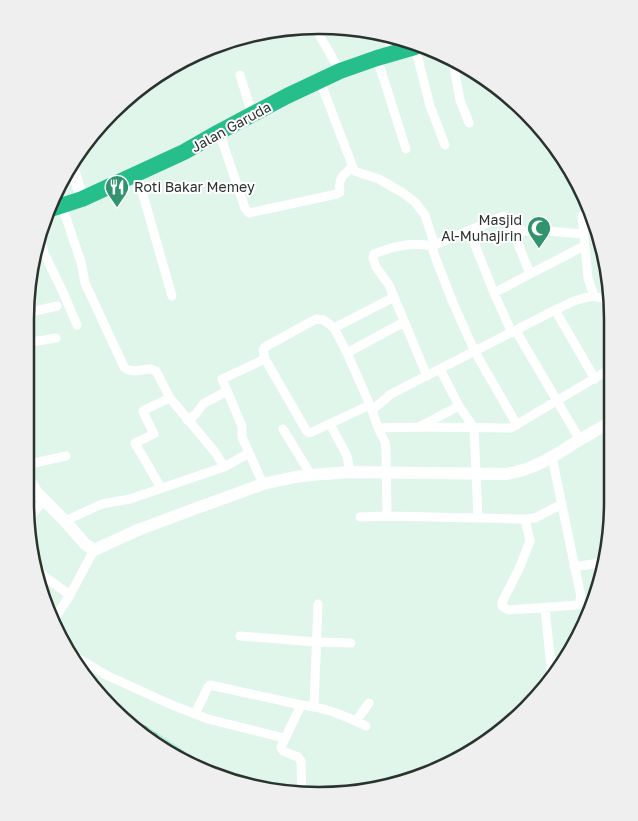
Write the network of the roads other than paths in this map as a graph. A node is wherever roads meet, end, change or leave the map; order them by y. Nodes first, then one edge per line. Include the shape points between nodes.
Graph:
1 (319, 34) edge
2 (388, 42) edge
3 (410, 49) edge
4 (416, 51) edge
5 (384, 56) junction
6 (454, 68) edge
7 (340, 71) junction
8 (240, 76) dead end
9 (320, 81) junction
10 (252, 114) junction
11 (469, 123) dead end
12 (219, 132) junction
13 (446, 145) dead end
14 (406, 149) dead end
15 (352, 168) junction
16 (74, 173) edge
17 (137, 174) junction
18 (82, 199) junction
19 (56, 208) edge
20 (55, 209) edge
21 (582, 216) dead end
22 (469, 230) junction
23 (513, 231) junction
24 (583, 234) junction
25 (432, 246) junction
26 (584, 246) junction
27 (43, 247) edge
28 (530, 274) junction
29 (494, 293) junction
30 (172, 296) dead end
31 (594, 296) junction
32 (394, 297) junction
33 (604, 298) edge
34 (57, 306) dead end
35 (555, 310) junction
36 (34, 312) edge
37 (404, 322) junction
38 (77, 325) dead end
39 (334, 328) junction
40 (514, 332) junction
41 (56, 338) dead end
42 (34, 342) edge
43 (475, 352) junction
44 (348, 353) junction
45 (265, 360) junction
46 (440, 369) junction
47 (604, 373) edge
48 (427, 376) junction
49 (595, 379) junction
50 (227, 391) junction
51 (170, 398) junction
52 (557, 402) junction
53 (459, 406) junction
54 (371, 408) junction
55 (187, 420) junction
56 (330, 424) junction
57 (517, 425) junction
58 (604, 426) edge
59 (420, 427) junction
60 (283, 428) dead end
61 (378, 428) junction
62 (474, 428) junction
63 (580, 440) junction
64 (249, 453) junction
65 (66, 456) dead end
66 (552, 457) junction
67 (34, 463) edge
68 (224, 467) junction
69 (350, 472) junction
70 (387, 472) junction
71 (476, 473) junction
72 (311, 475) junction
73 (263, 484) junction
74 (34, 488) edge
75 (161, 488) junction
76 (40, 496) junction
77 (34, 499) edge
78 (562, 504) junction
79 (34, 508) edge
80 (387, 516) junction
81 (360, 517) dead end
82 (478, 518) junction
83 (525, 519) junction
84 (65, 521) junction
85 (94, 550) junction
86 (598, 563) edge
87 (574, 567) junction
88 (43, 575) edge
89 (70, 595) junction
90 (318, 604) dead end
91 (545, 608) junction
92 (57, 615) edge
93 (240, 636) dead end
94 (316, 642) junction
95 (351, 643) dead end
96 (83, 661) edge
97 (551, 667) edge
98 (369, 702) dead end
99 (301, 705) junction
100 (314, 706) junction
101 (195, 714) junction
102 (356, 721) junction
103 (366, 726) dead end
104 (284, 738) junction
105 (302, 787) edge

1 - 7 street
2 - 5 street
3 - 5 highway, Jalan Garuda
4 - 13 street via 430,106
5 - 7 highway, Jalan Garuda
5 - 14 street
6 - 11 street via 460,100
7 - 9 highway, Jalan Garuda
8 - 10 street
9 - 10 highway, Jalan Garuda
9 - 15 street
10 - 12 highway, Jalan Garuda
12 - 15 street via 249,213 337,194 342,175
12 - 17 highway, Jalan Garuda
15 - 25 street via 379,179 415,202 425,215
16 - 18 street
17 - 18 highway, Jalan Garuda
17 - 30 street
18 - 19 highway, Jalan Garuda
20 - 51 street via 124,367 134,371 156,371
21 - 24 street
22 - 23 street via 503,216
22 - 25 street
22 - 29 street
23 - 24 street
23 - 28 street
24 - 26 street
25 - 32 street via 404,244 374,254 376,267
25 - 43 street
26 - 28 street
26 - 31 street
27 - 38 street
28 - 29 street
29 - 40 street
31 - 33 street
31 - 35 street
32 - 37 street
32 - 39 street
34 - 36 street
35 - 40 street
35 - 49 street
37 - 44 street
37 - 48 street
39 - 44 street
39 - 45 street via 316,318 265,347
40 - 43 street
40 - 52 street
41 - 42 street
43 - 46 street
43 - 57 street
44 - 54 street
45 - 50 street via 224,378 222,381
45 - 56 street via 307,432
46 - 48 street
46 - 53 street
47 - 49 street
48 - 54 street
49 - 52 street
50 - 55 street via 203,404
50 - 64 street
51 - 55 street
51 - 75 street via 143,411 154,434 136,444
52 - 57 street
52 - 63 street
53 - 59 street
53 - 62 street
54 - 56 street
54 - 61 street
55 - 68 street
56 - 69 street via 347,456
57 - 62 street
58 - 63 street
59 - 61 street
59 - 62 street
60 - 72 street
61 - 70 street via 386,445
62 - 71 street
63 - 66 street
64 - 68 street
64 - 73 street
65 - 67 street
66 - 71 street via 514,473
66 - 78 street
68 - 75 street
69 - 70 street
69 - 72 street
70 - 71 street
70 - 80 street
71 - 82 street
72 - 73 street
73 - 85 street via 138,530
74 - 76 street
75 - 84 street via 130,499 102,504
76 - 77 street
76 - 79 street
76 - 84 street
78 - 83 street via 535,518
78 - 87 street
80 - 81 street
80 - 82 street
82 - 83 street
83 - 91 street via 530,541 502,606 508,610
84 - 85 street
85 - 89 street
86 - 87 street
87 - 91 street via 581,597 579,603
88 - 89 street
89 - 92 street
90 - 94 street
91 - 97 street
93 - 94 street
94 - 95 street
94 - 100 street
96 - 101 street via 106,675
98 - 102 street
99 - 100 street
99 - 101 street via 210,685
99 - 104 street
100 - 102 street
101 - 104 street
102 - 103 street
104 - 105 street via 283,751 302,761

